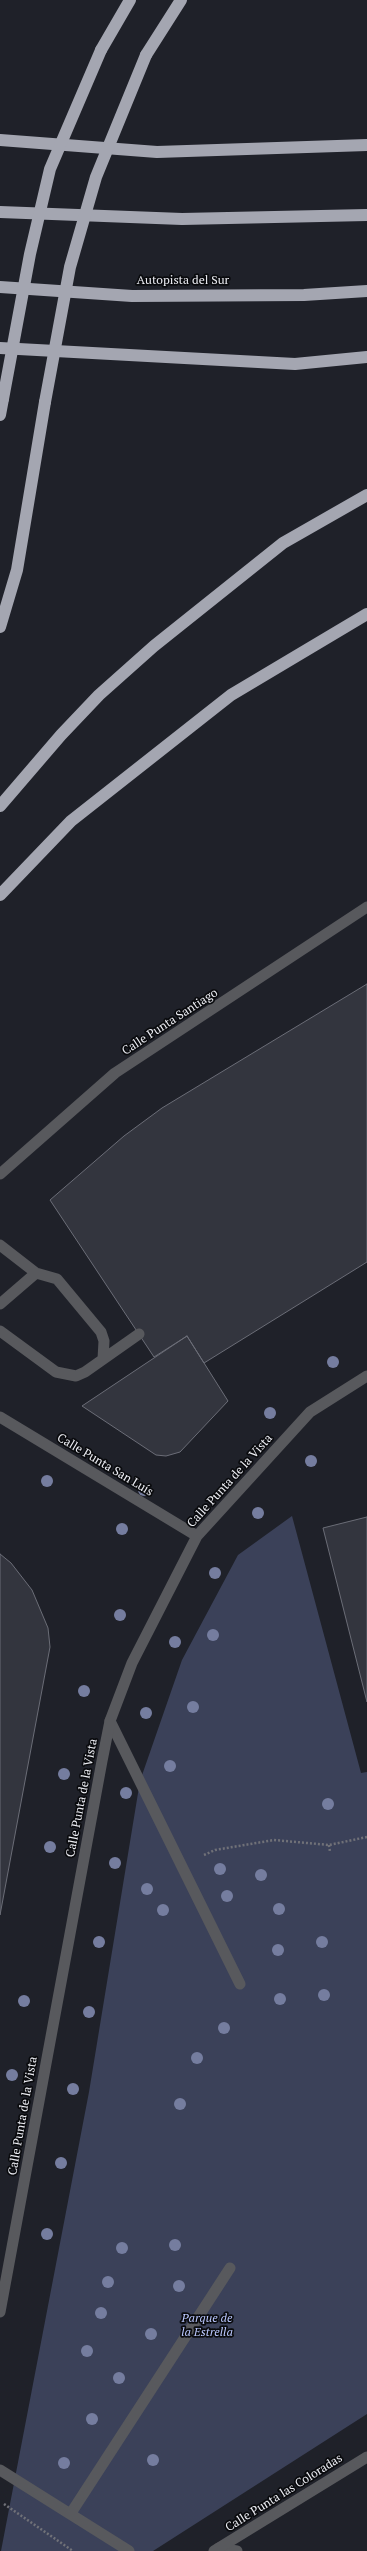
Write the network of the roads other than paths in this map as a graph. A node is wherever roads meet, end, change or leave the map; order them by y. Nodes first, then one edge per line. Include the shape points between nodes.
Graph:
1 (130, 0) edge
2 (181, 0) edge
3 (0, 140) edge
4 (367, 144) edge
5 (0, 212) edge
6 (367, 215) edge
7 (0, 287) edge
8 (367, 291) edge
9 (0, 348) edge
10 (367, 357) edge
11 (0, 415) edge
12 (367, 495) edge
13 (367, 614) edge
14 (0, 627) edge
15 (0, 806) edge
16 (0, 895) edge
17 (367, 908) edge
18 (0, 1174) edge
19 (0, 1245) edge
20 (36, 1273) junction
21 (0, 1304) edge
22 (0, 1331) edge
23 (139, 1334) dead end
24 (103, 1359) junction
25 (367, 1376) edge
26 (0, 1417) edge
27 (197, 1536) junction
28 (110, 1721) junction
29 (240, 1984) dead end
30 (230, 2268) dead end
31 (0, 2312) edge
32 (367, 2457) edge
33 (0, 2470) edge
34 (71, 2513) junction
35 (216, 2550) edge
36 (129, 2551) edge
37 (236, 2551) edge

1 - 11 highway, bridge via 101,50 50,169 30,254
2 - 14 highway, bridge via 146,55 96,178 70,267 16,570
3 - 4 highway via 156,152
5 - 6 highway via 182,219
7 - 8 highway, Autopista del Sur via 132,296 304,295
9 - 10 highway via 295,364
12 - 15 highway via 283,543 154,646 66,729
13 - 16 highway via 231,695 71,821
17 - 18 street, Calle Punta Santiago via 115,1074
19 - 20 street
20 - 21 street
20 - 24 street via 57,1279 101,1332 104,1341
22 - 24 street via 56,1372 66,1375 76,1376
23 - 24 street
25 - 27 street, Calle Punta de la Vista via 310,1412
26 - 27 street, Calle Punta San Luís
27 - 28 street, Calle Punta de la Vista via 132,1663
28 - 29 street
28 - 31 street, Calle Punta de la Vista
30 - 34 street
32 - 35 street, Calle Punta las Coloradas
33 - 34 street
34 - 36 street
35 - 37 street

